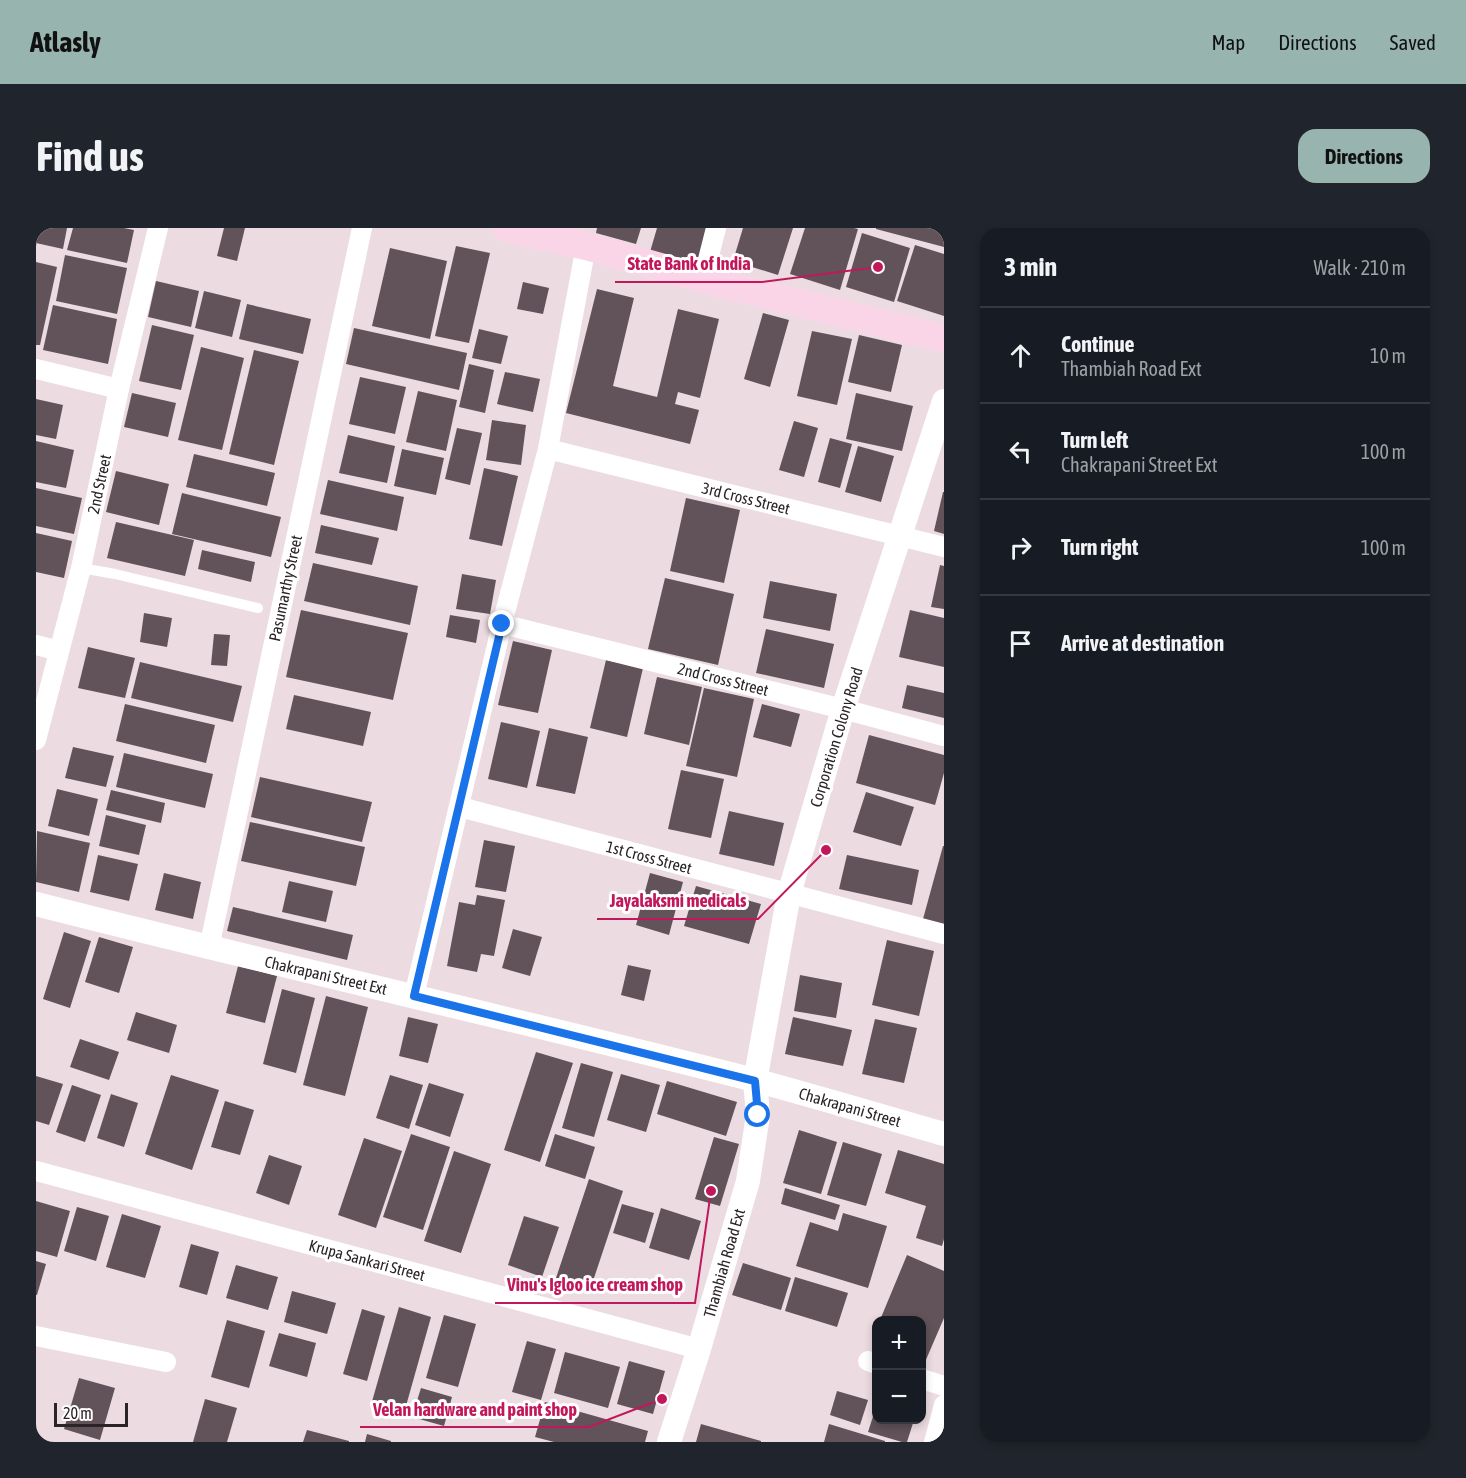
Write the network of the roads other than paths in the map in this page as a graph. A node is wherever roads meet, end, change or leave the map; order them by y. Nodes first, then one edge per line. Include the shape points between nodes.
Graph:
1 (158, 228) edge
2 (362, 228) edge
3 (506, 228) edge
4 (716, 228) edge
5 (586, 246) junction
6 (703, 279) junction
7 (944, 339) edge
8 (36, 369) edge
9 (119, 389) junction
10 (944, 401) edge
11 (548, 449) junction
12 (899, 536) junction
13 (944, 547) edge
14 (81, 568) junction
15 (258, 608) dead end
16 (502, 624) junction
17 (36, 645) edge
18 (59, 651) junction
19 (843, 709) junction
20 (944, 736) edge
21 (36, 740) edge
22 (460, 807) junction
23 (789, 894) junction
24 (36, 904) edge
25 (944, 934) edge
26 (209, 948) junction
27 (414, 996) junction
28 (755, 1081) junction
29 (944, 1134) edge
30 (36, 1171) edge
31 (36, 1336) edge
32 (699, 1349) junction
33 (166, 1362) dead end
34 (926, 1381) edge
35 (944, 1386) edge
36 (944, 1405) edge
37 (669, 1442) edge
38 (934, 1442) edge

1 - 9 street, 2nd Street
2 - 26 street, Pasumarthy Street
3 - 5 main road
4 - 6 street
5 - 6 main road
5 - 11 street
6 - 7 main road
8 - 9 street
9 - 14 street, 2nd Street
10 - 12 street, Corporation Colony Road
11 - 12 street, 3rd Cross Street
11 - 16 street
12 - 13 street, 3rd Cross Street
12 - 19 street, Corporation Colony Road
14 - 15 lane
14 - 18 street, 2nd Street
16 - 19 street, 2nd Cross Street
16 - 22 street
17 - 18 street
18 - 21 street, 2nd Street
19 - 20 street, 2nd Cross Street
19 - 23 street, Corporation Colony Road
22 - 23 street, 1st Cross Street
22 - 27 street
23 - 25 street, 1st Cross Street
23 - 28 street, Corporation Colony Road
24 - 26 street, Chakrapani Street Ext
26 - 27 street, Chakrapani Street Ext
27 - 28 street, Chakrapani Street Ext
28 - 29 street, Chakrapani Street
28 - 32 street, Thambiah Road Ext via 758,1115 748,1181
30 - 32 street, Krupa Sankari Street
31 - 33 street
32 - 37 street, Thambiah Road Ext
34 - 35 street
36 - 38 street

